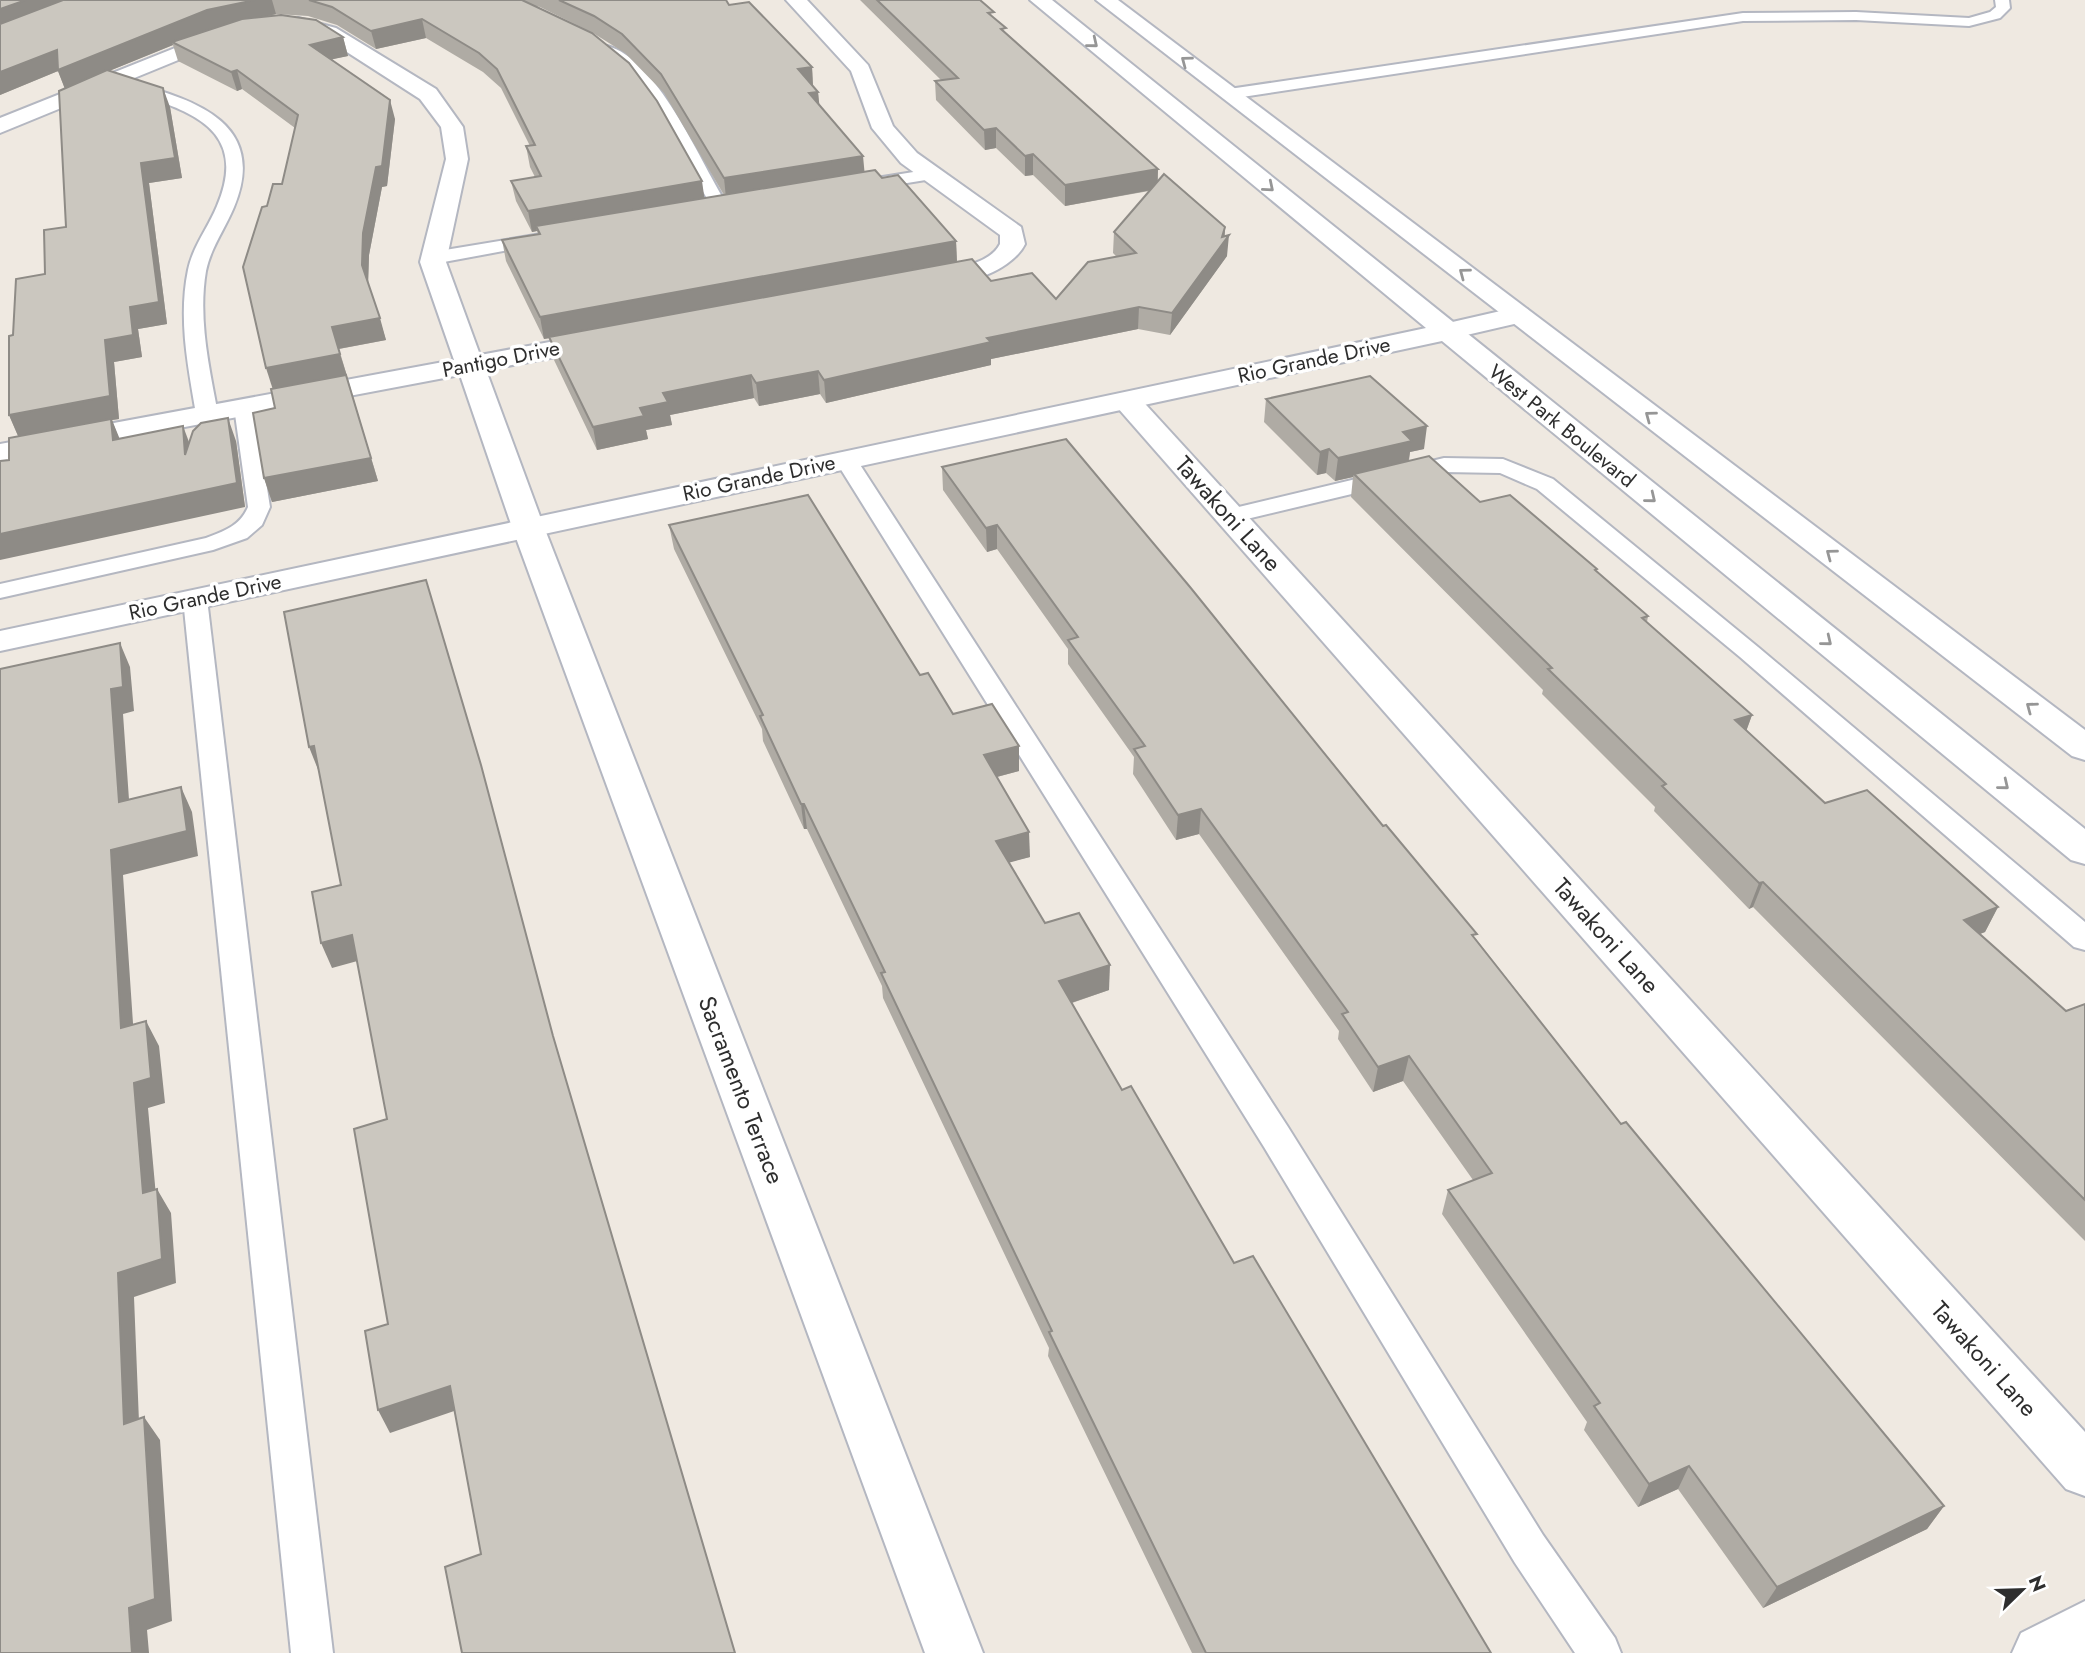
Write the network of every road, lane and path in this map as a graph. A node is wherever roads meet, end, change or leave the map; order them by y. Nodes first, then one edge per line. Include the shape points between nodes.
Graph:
1 (796, 0) edge
2 (1040, 0) edge
3 (1106, 0) edge
4 (1782, 0) edge
5 (2002, 0) edge
6 (1743, 17) junction
7 (285, 23) edge
8 (247, 27) edge
9 (589, 39) edge
10 (109, 81) junction
11 (1229, 93) junction
12 (1169, 104) junction
13 (0, 126) edge
14 (932, 174) junction
15 (852, 187) edge
16 (759, 202) edge
17 (556, 237) edge
18 (433, 258) junction
19 (902, 284) edge
20 (1518, 315) junction
21 (1445, 332) junction
22 (632, 334) edge
23 (470, 365) junction
24 (1127, 401) junction
25 (244, 407) junction
26 (208, 414) junction
27 (0, 453) edge
28 (846, 460) junction
29 (1230, 516) junction
30 (528, 527) junction
31 (0, 591) edge
32 (195, 599) junction
33 (0, 641) edge
34 (2085, 748) edge
35 (2085, 850) edge
36 (2085, 939) edge
37 (2085, 1471) edge
38 (2085, 1630) edge
39 (312, 1653) edge
40 (954, 1653) edge
41 (1600, 1653) edge
42 (2041, 1653) edge

1 - 14 street via 861,69 883,128 909,158
2 -> 12 street, West Park Boulevard
11 -> 3 street
4 - 6 lane
5 - 6 lane via 2004,8 1995,15 1969,22
6 - 11 lane
7 - 18 street via 329,32 428,94 452,127 457,159
8 - 10 street
9 - 16 lane via 650,84 673,119 713,209
10 - 13 street
10 - 26 lane via 198,110 231,139 239,157 238,178 197,269 193,305
11 - 12 street
20 -> 11 street
12 -> 21 street, West Park Boulevard
14 - 15 lane
14 - 19 street via 1012,232 1013,251 983,268
17 - 18 lane
18 - 23 street, Sacramento Terrace
20 - 21 street, Rio Grande Drive
34 -> 20 street
21 - 24 street, Rio Grande Drive
21 -> 35 street, West Park Boulevard
22 - 23 street, Pantigo Drive
23 - 25 street, Pantigo Drive
23 - 30 street, Sacramento Terrace
24 - 28 street, Rio Grande Drive
24 - 29 street, Tawakoni Lane
25 - 26 street, Pantigo Drive
25 - 31 lane via 259,507 254,520 239,533 168,555
26 - 27 street, Pantigo Drive
28 - 30 street, Rio Grande Drive
28 - 41 lane via 1276,1138 1529,1549
29 - 36 lane via 1444,465 1503,466 1545,484
29 - 37 street, Tawakoni Lane
30 - 32 street, Rio Grande Drive
30 - 40 street, Sacramento Terrace
32 - 33 street, Rio Grande Drive
32 - 39 lane
38 - 42 street

